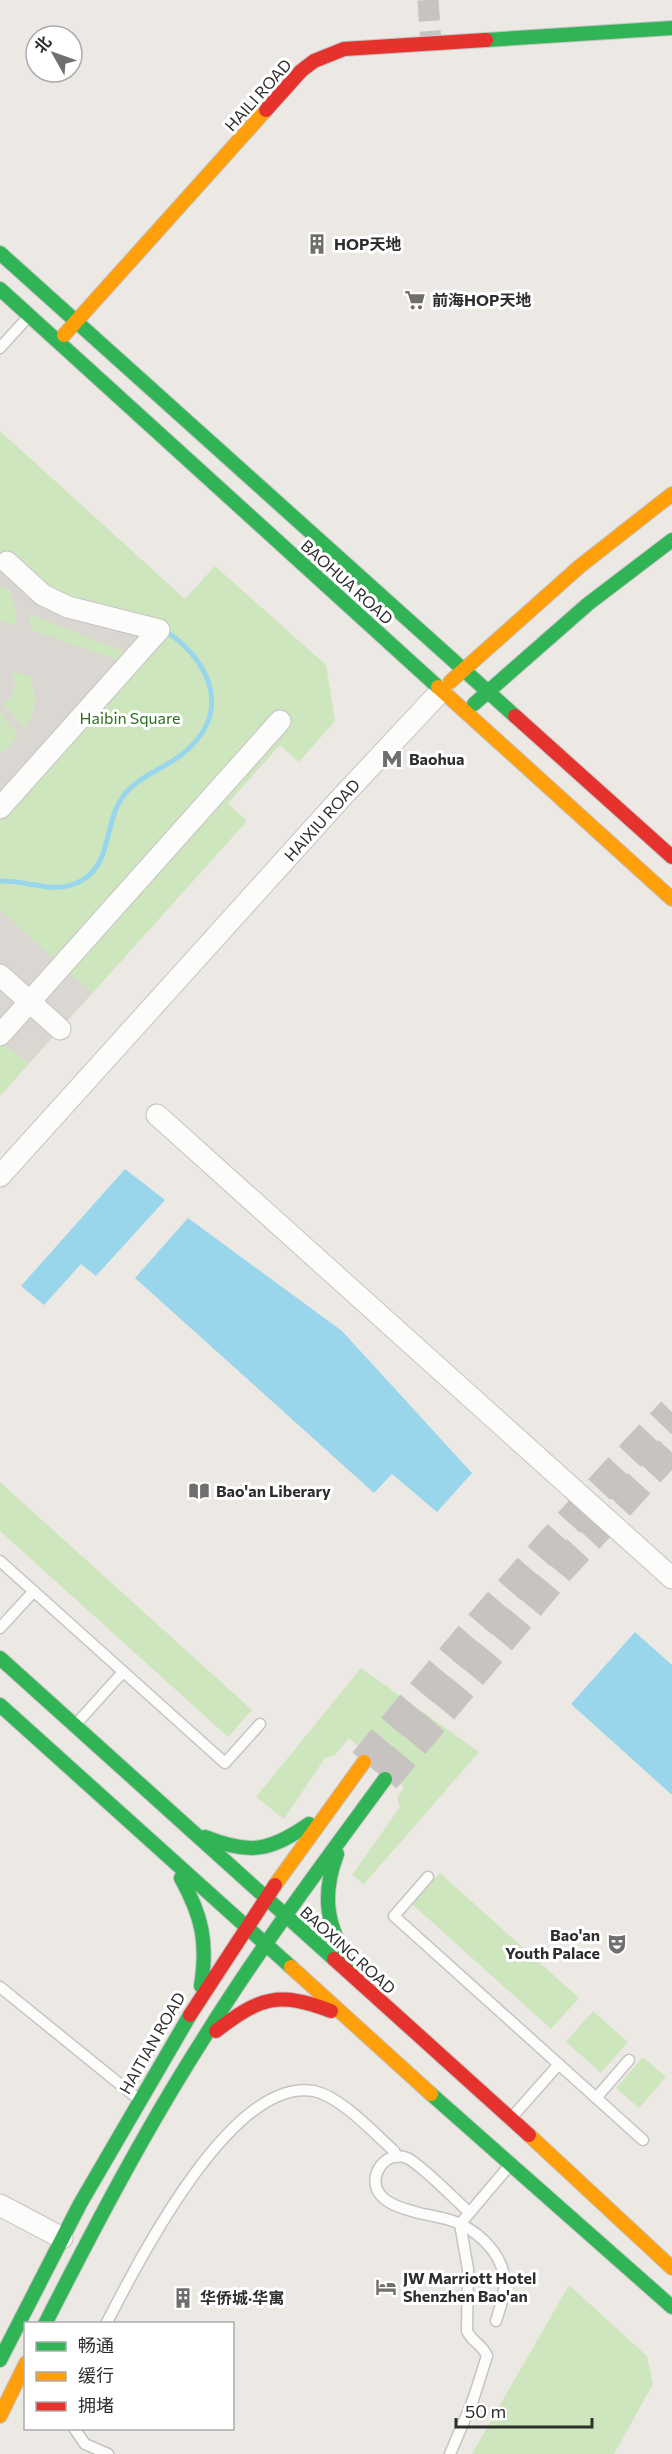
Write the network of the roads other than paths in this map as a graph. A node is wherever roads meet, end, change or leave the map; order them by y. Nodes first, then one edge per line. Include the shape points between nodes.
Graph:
1 (672, 28) edge
2 (0, 253) edge
3 (0, 289) edge
4 (30, 315) junction
5 (76, 321) junction
6 (58, 341) junction
7 (0, 348) edge
8 (672, 494) edge
9 (672, 540) edge
10 (334, 551) junction
11 (3, 557) edge
12 (314, 574) junction
13 (463, 669) junction
14 (441, 691) junction
15 (487, 691) junction
16 (465, 713) junction
17 (280, 721) dead end
18 (0, 808) edge
19 (672, 856) edge
20 (672, 899) edge
21 (0, 975) edge
22 (30, 1001) junction
23 (60, 1029) dead end
24 (0, 1035) edge
25 (157, 1115) dead end
26 (0, 1176) edge
27 (0, 1561) edge
28 (672, 1578) edge
29 (34, 1591) junction
30 (0, 1628) edge
31 (0, 1658) edge
32 (123, 1672) junction
33 (4, 1716) edge
34 (260, 1724) dead end
35 (75, 1726) junction
36 (364, 1762) tunnel mouth
37 (385, 1779) tunnel mouth
38 (326, 1811) junction
39 (349, 1828) junction
40 (190, 1830) junction
41 (169, 1857) junction
42 (428, 1877) dead end
43 (264, 1898) junction
44 (285, 1916) junction
45 (244, 1926) junction
46 (265, 1945) junction
47 (0, 1987) edge
48 (364, 1988) junction
49 (199, 1996) junction
50 (342, 2014) junction
51 (201, 2042) junction
52 (629, 2060) dead end
53 (559, 2064) junction
54 (596, 2098) junction
55 (138, 2100) junction
56 (511, 2118) junction
57 (643, 2140) dead end
58 (397, 2157) junction
59 (510, 2165) junction
60 (0, 2205) edge
61 (470, 2212) junction
62 (589, 2213) junction
63 (460, 2224) junction
64 (62, 2238) junction
65 (672, 2268) edge
66 (672, 2307) edge
67 (496, 2321) dead end
68 (46, 2322) edge
69 (107, 2322) edge
70 (0, 2360) edge
71 (24, 2367) edge
72 (0, 2416) edge
73 (75, 2430) edge
74 (108, 2454) edge
75 (450, 2454) edge

1 - 5 main road, HAILI ROAD via 344,50 314,61
2 - 5 main road, BAOHUA ROAD
3 - 4 main road, BAOHUA ROAD
4 - 6 main road, BAOHUA ROAD
4 - 7 lane
5 - 6 main road, HAILI ROAD
5 - 10 main road, BAOHUA ROAD
6 - 12 main road, BAOHUA ROAD
8 - 13 main road, HAIXIU ROAD via 579,567
9 - 15 main road via 588,604
10 - 12 main road via 340,562 337,572 325,578
10 - 13 main road, BAOHUA ROAD
11 - 18 street via 43,595 68,608 159,630
12 - 14 main road, BAOHUA ROAD
13 - 14 main road, HAIXIU ROAD
13 - 15 main road, BAOHUA ROAD
14 - 16 main road, BAOHUA ROAD
14 - 26 street, HAIXIU ROAD
15 - 16 main road
15 - 19 main road, BAOHUA ROAD
16 - 20 main road, BAOHUA ROAD
17 - 22 street
21 - 22 street
22 - 23 street
22 - 24 street
25 - 28 street
27 - 29 lane
29 - 30 lane
29 - 32 lane
31 - 35 main road, BAOXING ROAD
32 - 34 lane via 225,1763
32 - 35 lane
33 - 41 main road, BAOXING ROAD
35 - 40 main road, BAOXING ROAD
36 - 38 main road, HAITIAN ROAD
37 - 39 main road
38 - 40 main road via 287,1840 259,1850 225,1846
38 - 43 main road, HAITIAN ROAD
39 - 44 main road
39 - 48 main road via 331,1867 327,1915
40 - 43 main road, BAOXING ROAD
41 - 45 main road, BAOXING ROAD
41 - 49 main road via 195,1902 205,1933 205,1966
42 - 53 lane via 394,1916
43 - 44 main road, BAOXING ROAD
43 - 45 main road, HAITIAN ROAD
44 - 46 main road
44 - 48 main road, BAOXING ROAD
45 - 46 main road, BAOXING ROAD
45 - 49 main road, HAITIAN ROAD
46 - 50 main road, BAOXING ROAD
46 - 51 main road
47 - 55 lane
48 - 56 main road, BAOXING ROAD
49 - 55 main road, HAITIAN ROAD
50 - 51 main road via 296,1999 272,2000 236,2015
50 - 59 main road, BAOXING ROAD
51 - 68 main road via 104,2210
52 - 54 lane
53 - 54 lane
53 - 56 lane
54 - 57 lane
55 - 64 main road, HAITIAN ROAD
56 - 62 main road, BAOXING ROAD
58 - 61 lane via 408,2158
58 - 63 lane via 381,2164 376,2173 375,2185 380,2195 404,2209
58 - 69 lane via 328,2096 296,2091 268,2102 230,2133 190,2179
59 - 61 lane
59 - 62 main road, BAOXING ROAD
60 - 64 street
61 - 63 lane
62 - 65 main road, BAOXING ROAD
62 - 66 main road, BAOXING ROAD
63 - 67 lane via 487,2243 502,2264 505,2290
63 - 75 lane via 468,2269 467,2331 487,2356
64 - 70 main road, HAITIAN ROAD
71 - 72 main road
73 - 74 lane via 85,2444

